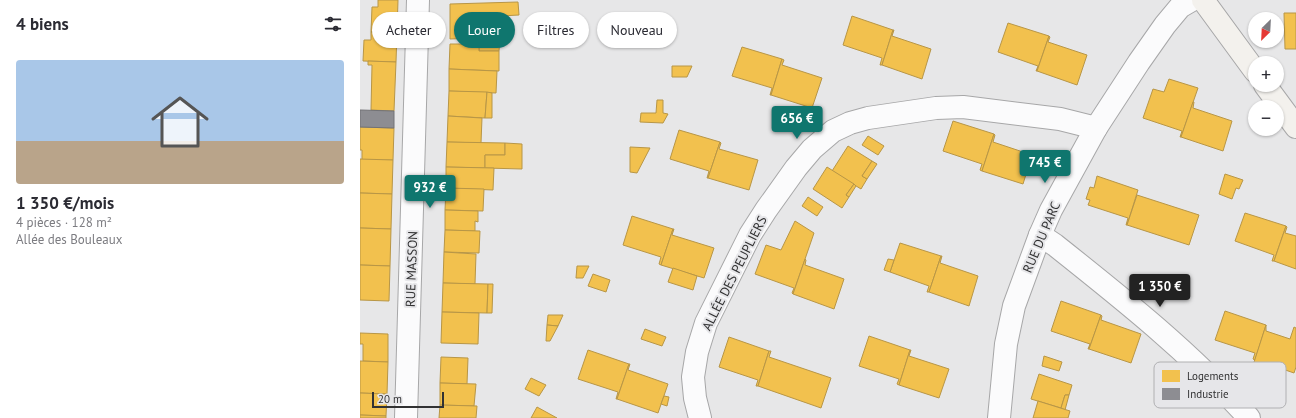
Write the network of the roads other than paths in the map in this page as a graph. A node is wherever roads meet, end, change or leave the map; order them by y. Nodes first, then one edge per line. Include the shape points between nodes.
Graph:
1 (418, 0) edge
2 (1192, 0) edge
3 (1203, 0) edge
4 (1248, 61) edge
5 (1270, 92) edge
6 (1296, 127) edge
7 (1096, 128) junction
8 (1040, 235) junction
9 (1194, 362) edge
10 (1239, 408) edge
11 (406, 418) edge
12 (700, 418) edge
13 (1000, 418) edge
14 (1249, 418) edge

1 - 11 street, RUE MASSON
2 - 7 street, RUE DU PARC via 1180,7 1165,26 1138,62
3 - 4 main road
5 - 6 main road
7 - 8 street, RUE DU PARC via 1063,186
7 - 12 street, ALLÉE DES PEUPLIERS via 1060,119 964,106 868,118 833,131 812,148 766,210 750,235 706,323 697,352 693,378
8 - 9 street via 1140,313
8 - 13 street, RUE DU PARC via 1011,319 1006,344
10 - 14 street

